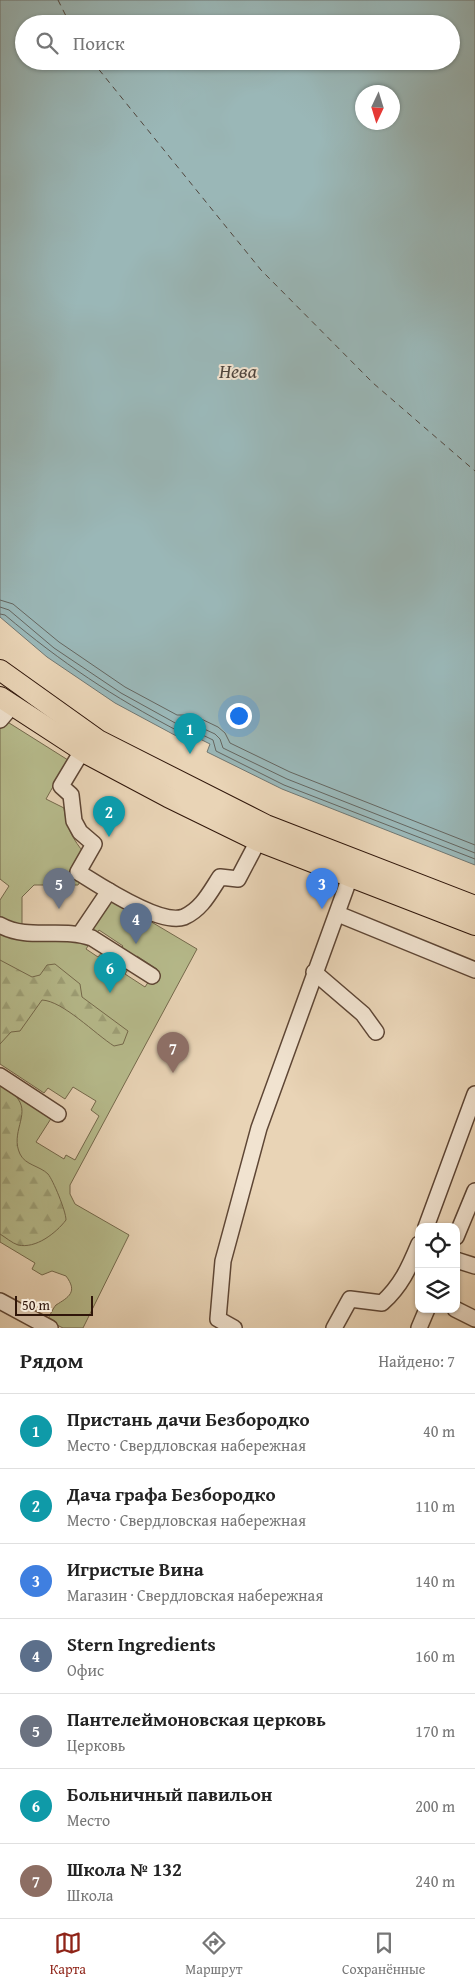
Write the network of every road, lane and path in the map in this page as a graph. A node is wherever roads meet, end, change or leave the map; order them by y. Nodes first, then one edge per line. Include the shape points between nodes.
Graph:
1 (0, 670) edge
2 (3, 704) edge
3 (82, 751) junction
4 (258, 841) junction
5 (350, 877) junction
6 (109, 891) junction
7 (475, 906) edge
8 (338, 914) junction
9 (0, 924) edge
10 (475, 925) edge
11 (80, 934) junction
12 (475, 970) edge
13 (314, 972) junction
14 (152, 976) dead end
15 (376, 1032) dead end
16 (0, 1076) edge
17 (475, 1094) edge
18 (58, 1114) dead end
19 (475, 1191) edge
20 (428, 1223) edge
21 (460, 1227) edge
22 (415, 1254) edge
23 (460, 1261) edge
24 (475, 1266) edge
25 (0, 1301) edge
26 (460, 1312) edge
27 (425, 1313) edge
28 (475, 1319) edge
29 (50, 1328) edge
30 (234, 1328) edge
31 (334, 1328) edge
32 (419, 1328) edge

1 - 7 main road via 98,740 258,821
2 - 3 main road
3 - 4 main road
3 - 6 street via 61,786 71,795 74,820 80,832 94,844 78,872
4 - 5 main road
4 - 6 street via 238,879 220,877 198,908 182,918 153,913
5 - 8 street
5 - 10 main road
6 - 11 street
8 - 12 street
8 - 13 street
9 - 11 street via 16,932
11 - 14 street via 92,938
13 - 15 street via 363,1014
13 - 30 street via 259,1128 223,1261 218,1319
16 - 18 street
17 - 20 street
19 - 21 street
22 - 31 street via 407,1274 382,1303 350,1299
23 - 24 street
25 - 29 street
26 - 28 street
27 - 32 street

